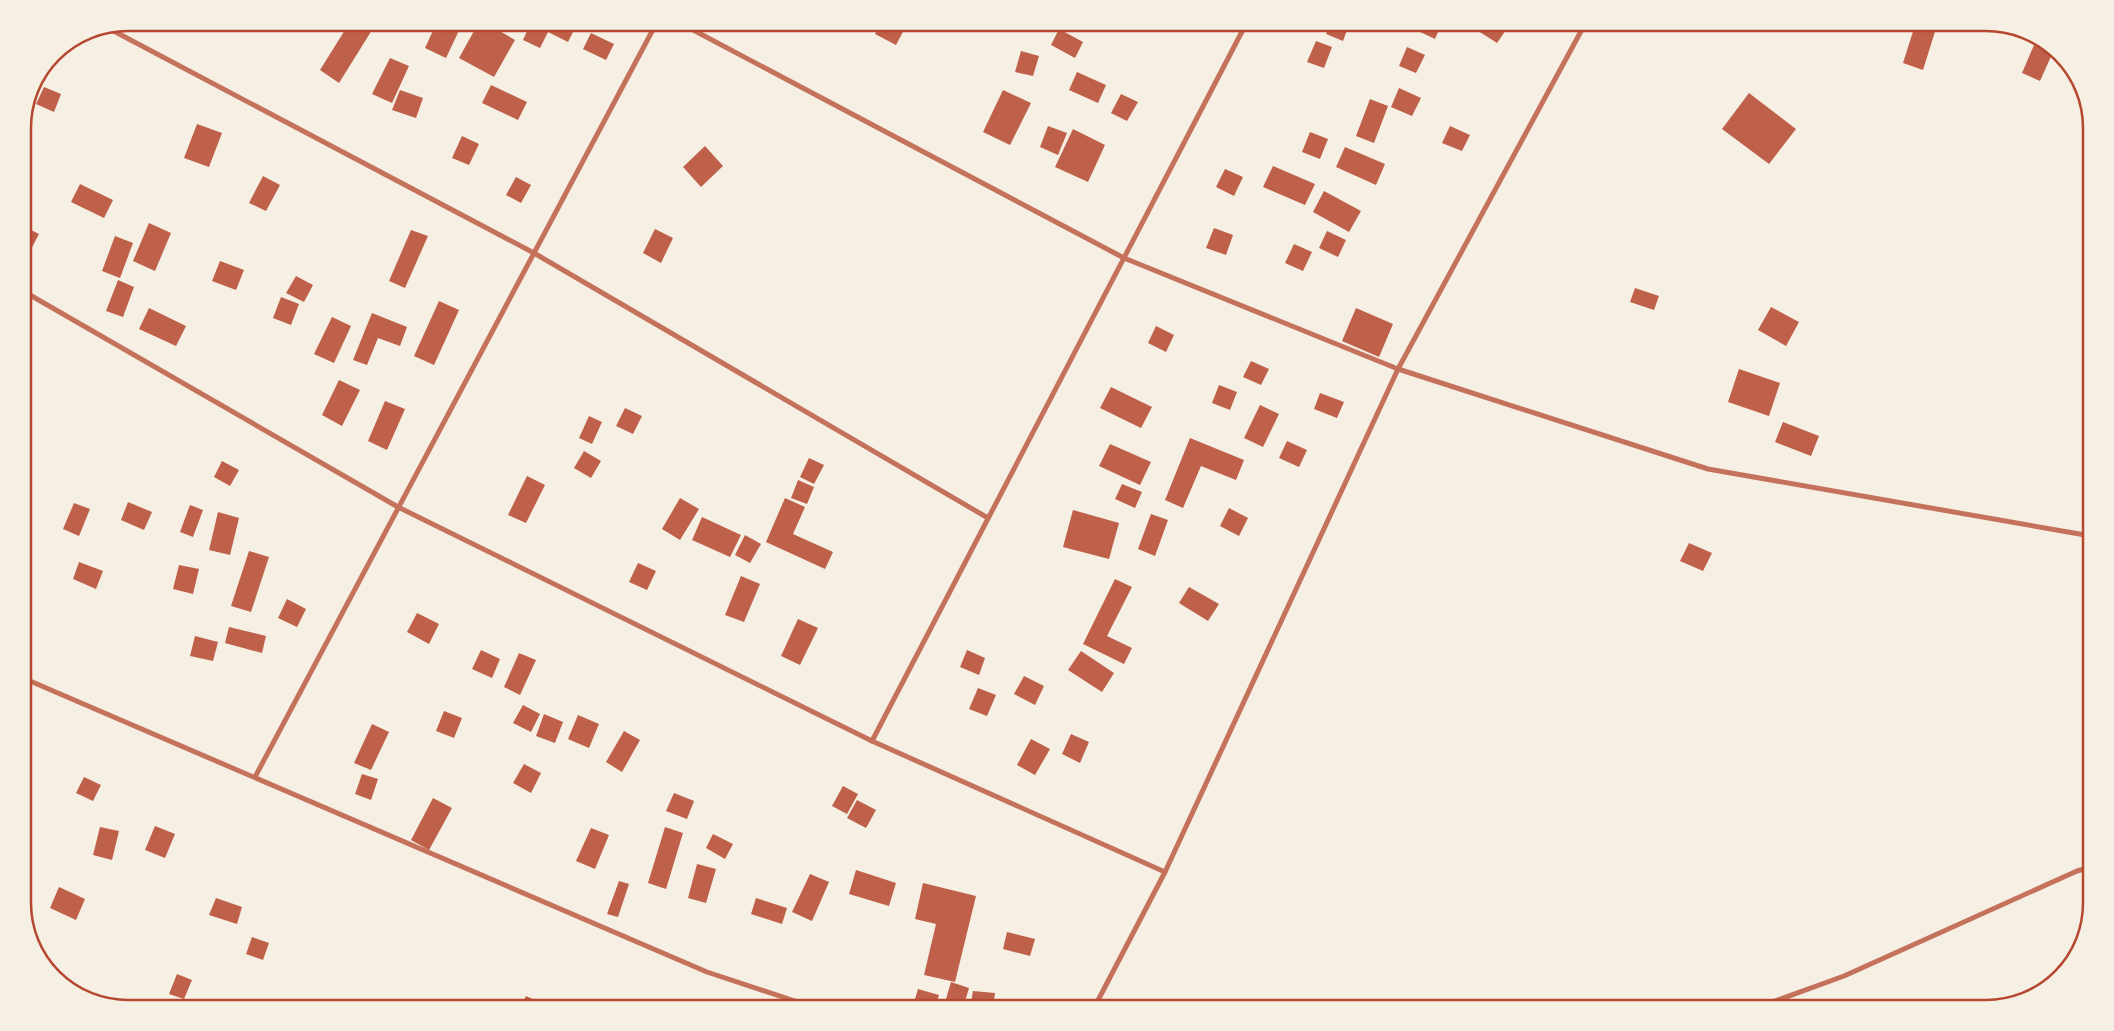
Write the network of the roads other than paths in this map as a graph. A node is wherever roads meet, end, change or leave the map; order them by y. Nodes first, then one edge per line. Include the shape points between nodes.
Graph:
1 (652, 31) edge
2 (695, 31) edge
3 (1242, 31) edge
4 (1581, 31) edge
5 (115, 32) edge
6 (534, 253) junction
7 (1124, 258) junction
8 (31, 295) edge
9 (1398, 369) junction
10 (398, 507) junction
11 (988, 518) junction
12 (2083, 535) edge
13 (31, 681) edge
14 (872, 741) junction
15 (255, 776) junction
16 (2083, 870) edge
17 (1165, 872) junction
18 (792, 1000) edge
19 (1098, 1000) edge
20 (1778, 1000) edge

1 - 6 street
2 - 7 street
3 - 7 street
4 - 9 street
5 - 6 street
6 - 10 street
6 - 11 street
7 - 9 street
7 - 11 street
8 - 10 street
9 - 12 street via 1708,469
9 - 17 street
10 - 14 street
10 - 15 street
11 - 14 street
13 - 15 street
14 - 17 street
15 - 18 street via 708,972
16 - 20 street via 1844,976
17 - 19 street

